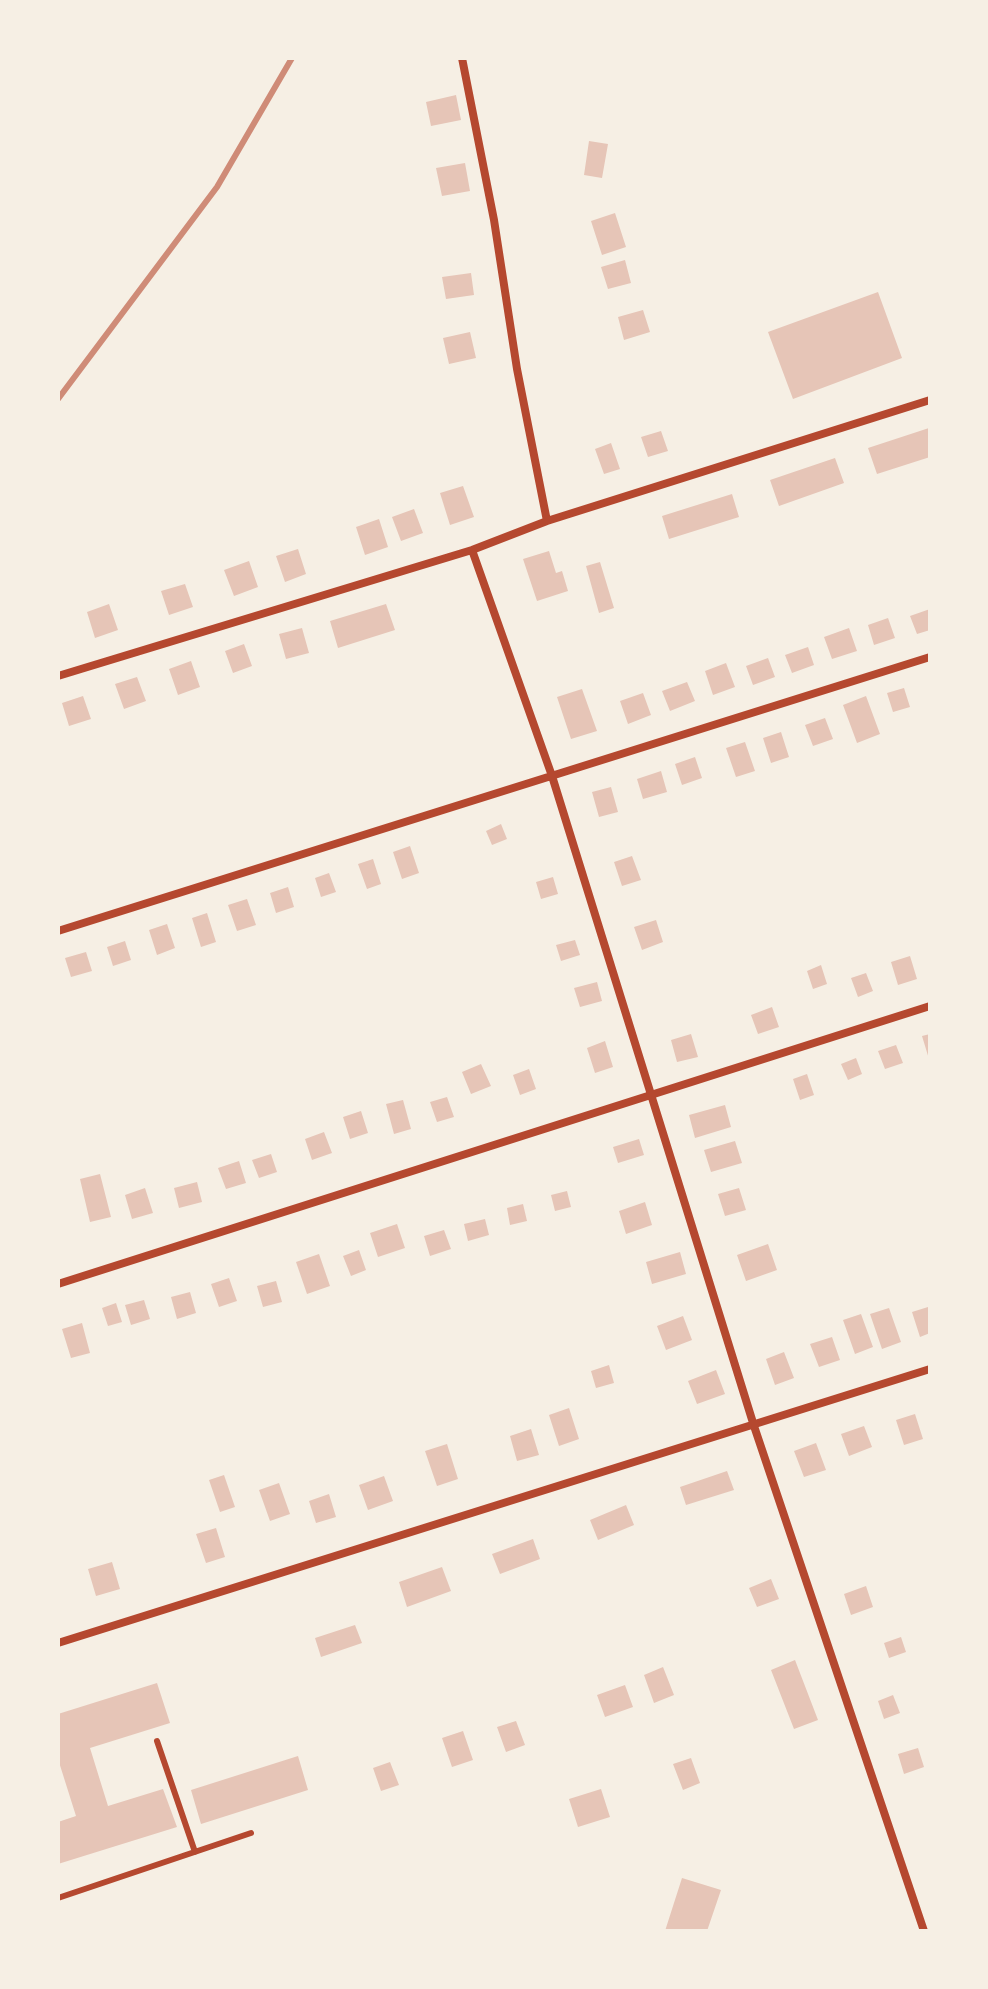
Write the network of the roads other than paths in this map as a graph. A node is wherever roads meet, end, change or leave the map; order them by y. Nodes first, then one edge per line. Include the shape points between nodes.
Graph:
1 (462, 58) edge
2 (930, 400) edge
3 (547, 521) junction
4 (472, 550) junction
5 (930, 657) edge
6 (58, 676) edge
7 (552, 776) junction
8 (58, 931) edge
9 (930, 1006) edge
10 (651, 1096) junction
11 (58, 1284) edge
12 (930, 1369) edge
13 (754, 1426) junction
14 (58, 1643) edge
15 (157, 1741) dead end
16 (251, 1833) dead end
17 (195, 1852) junction
18 (58, 1898) edge
19 (924, 1931) edge

1 - 3 street
2 - 3 street
3 - 4 street
4 - 6 street
4 - 7 street
5 - 7 street
7 - 8 street
7 - 10 street
9 - 10 street
10 - 11 street
10 - 13 street
12 - 13 street
13 - 14 street
13 - 19 street
15 - 17 lane
16 - 17 lane
17 - 18 lane

